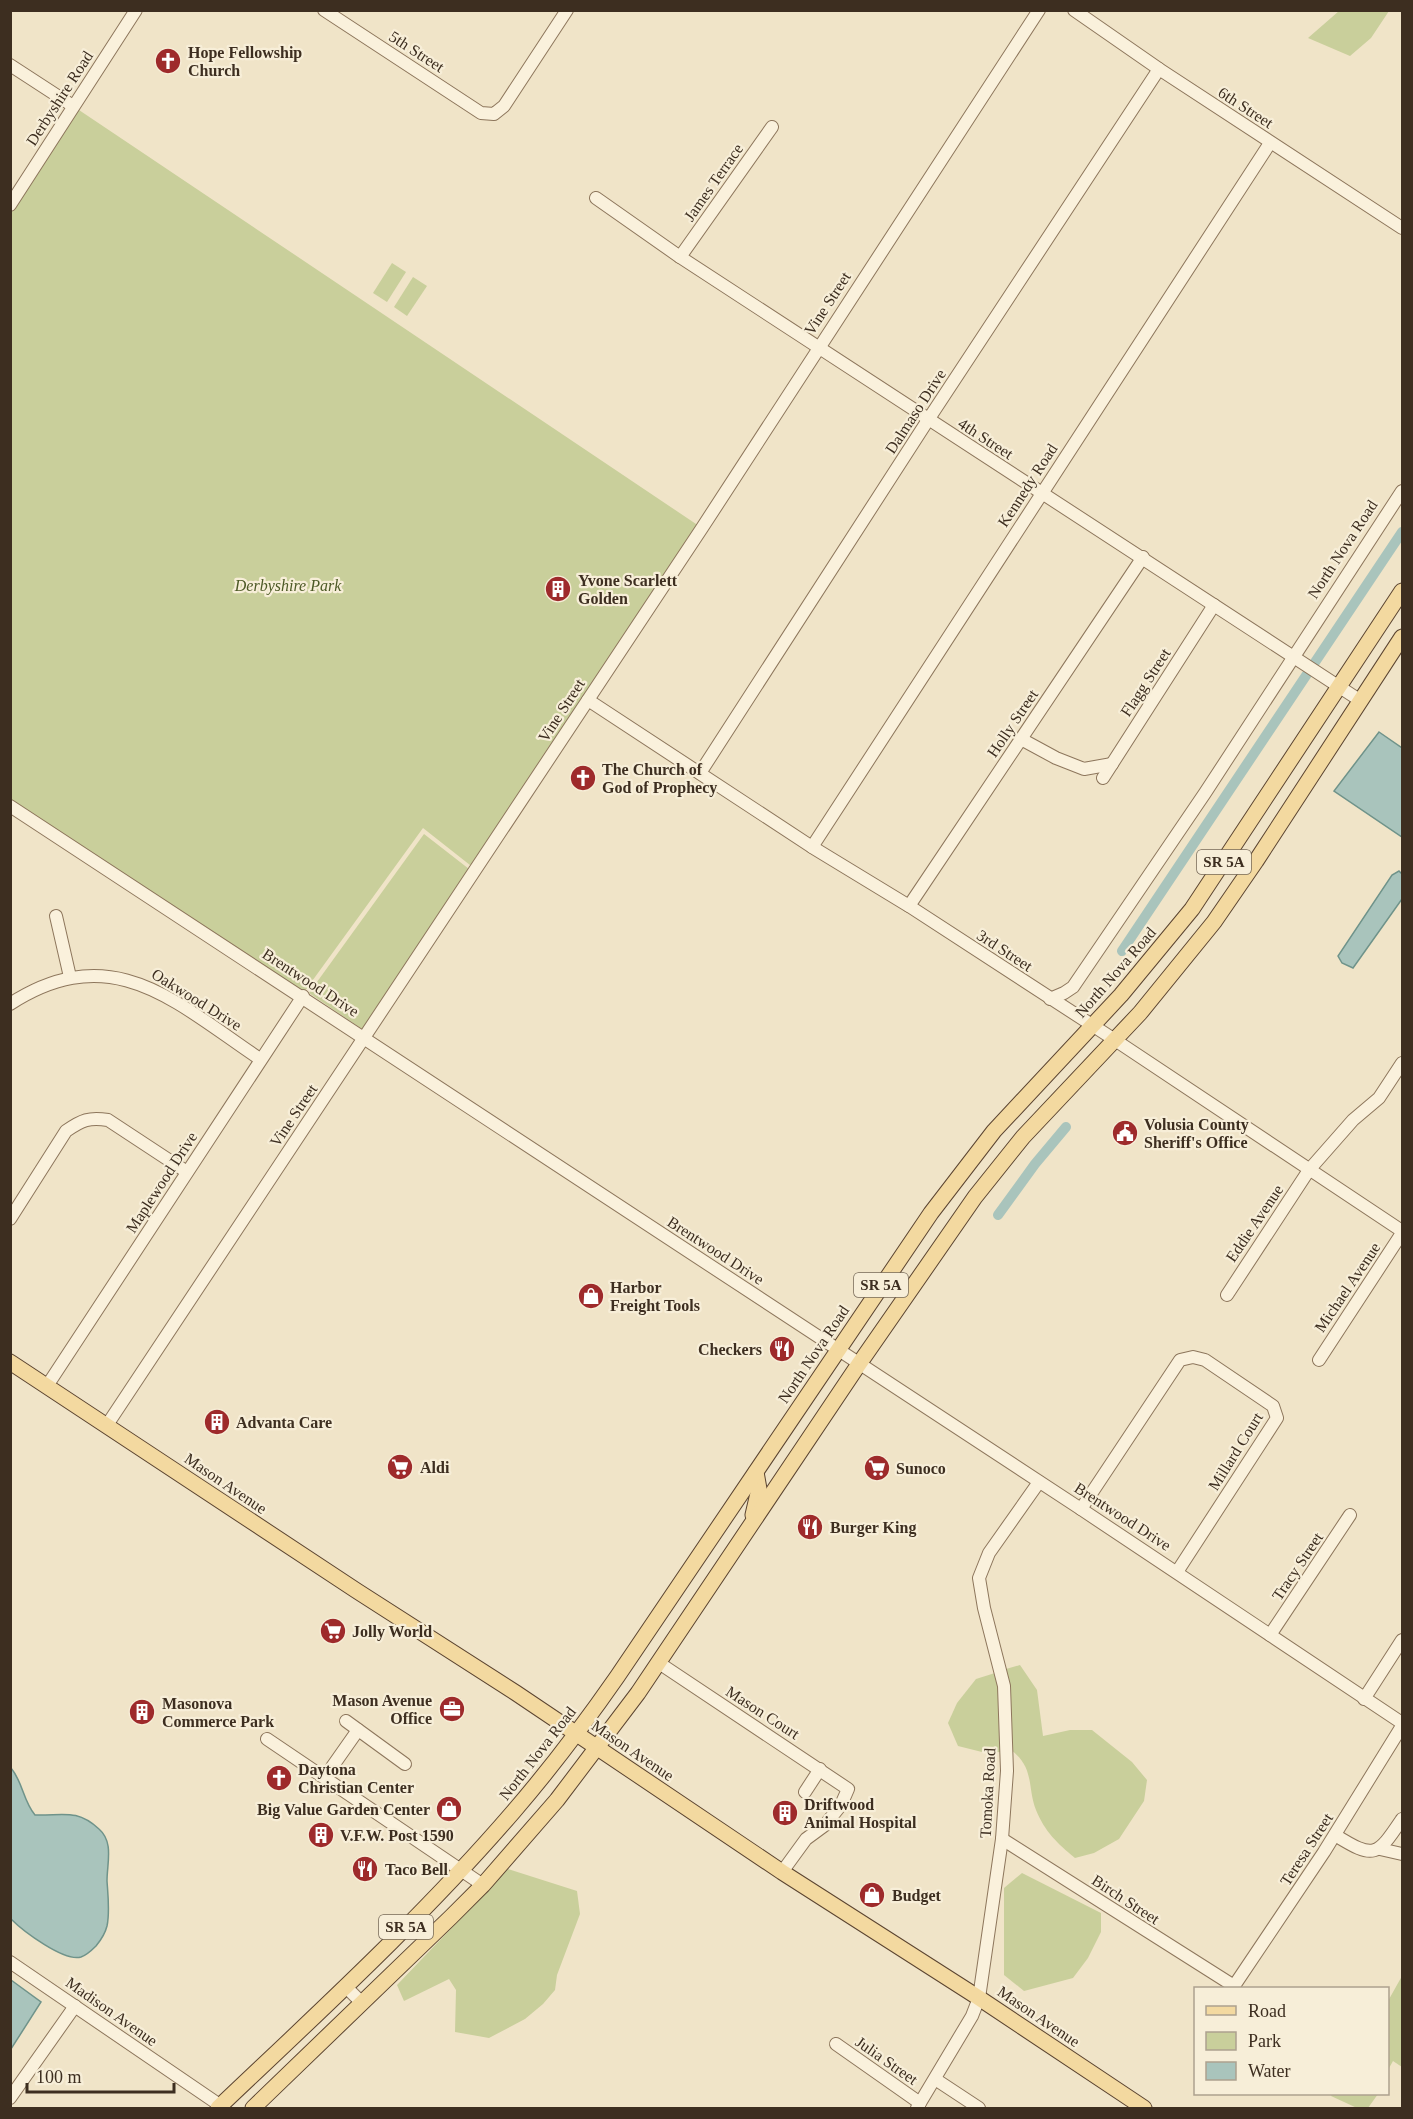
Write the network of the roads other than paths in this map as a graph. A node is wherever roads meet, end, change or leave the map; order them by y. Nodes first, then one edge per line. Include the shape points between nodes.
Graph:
1 (136, 10) edge
2 (324, 10) edge
3 (567, 10) edge
4 (1039, 10) edge
5 (1074, 10) edge
6 (10, 65) edge
7 (1159, 69) junction
8 (73, 106) junction
9 (772, 127) dead end
10 (1270, 143) junction
11 (596, 198) dead end
12 (10, 205) edge
13 (1402, 228) edge
14 (680, 257) junction
15 (818, 348) junction
16 (928, 420) junction
17 (1402, 490) edge
18 (1041, 493) junction
19 (1143, 557) junction
20 (1402, 591) edge
21 (1214, 605) junction
22 (1402, 637) edge
23 (1293, 657) junction
24 (1334, 683) junction
25 (588, 700) junction
26 (1361, 701) junction
27 (1021, 739) junction
28 (1112, 764) junction
29 (700, 773) junction
30 (1103, 778) dead end
31 (10, 806) edge
32 (813, 847) junction
33 (909, 906) junction
34 (56, 916) dead end
35 (70, 977) junction
36 (1073, 987) junction
37 (303, 996) junction
38 (1050, 999) junction
39 (10, 1004) edge
40 (1074, 1014) junction
41 (1092, 1025) junction
42 (364, 1037) junction
43 (1115, 1040) junction
44 (260, 1059) junction
45 (1402, 1063) edge
46 (1309, 1170) junction
47 (187, 1172) junction
48 (10, 1219) edge
49 (1402, 1232) edge
50 (1227, 1294) dead end
51 (838, 1350) junction
52 (1319, 1360) dead end
53 (10, 1362) edge
54 (859, 1364) junction
55 (47, 1386) junction
56 (107, 1425) junction
57 (756, 1472) junction
58 (1039, 1482) junction
59 (1081, 1509) junction
60 (1350, 1515) dead end
61 (751, 1524) junction
62 (1177, 1572) junction
63 (1270, 1635) junction
64 (1402, 1640) edge
65 (659, 1663) junction
66 (1364, 1699) junction
67 (346, 1721) dead end
68 (1402, 1725) edge
69 (358, 1730) junction
70 (576, 1734) junction
71 (267, 1739) dead end
72 (598, 1748) junction
73 (405, 1764) dead end
74 (333, 1767) dead end
75 (820, 1769) junction
76 (805, 1792) dead end
77 (1402, 1819) edge
78 (1335, 1835) junction
79 (1002, 1839) junction
80 (1380, 1849) junction
81 (1402, 1854) edge
82 (461, 1870) junction
83 (782, 1872) junction
84 (483, 1885) junction
85 (10, 1962) edge
86 (345, 1986) junction
87 (1234, 1986) joint
88 (979, 1998) junction
89 (362, 2003) junction
90 (75, 2006) junction
91 (836, 2044) dead end
92 (935, 2079) junction
93 (10, 2098) edge
94 (919, 2106) edge
95 (221, 2108) edge
96 (253, 2109) edge
97 (980, 2109) edge
98 (1144, 2109) edge

1 - 8 street, Derbyshire Road
2 - 3 street, 5th Street via 481,113 494,114 504,106
4 - 15 street, Vine Street
5 - 7 street, 6th Street
6 - 8 street
7 - 10 street, 6th Street
7 - 16 street, Dalmaso Drive
8 - 12 street, Derbyshire Road
9 - 14 street, James Terrace
10 - 13 street, 6th Street
10 - 18 street, Kennedy Road
11 - 14 street, 4th Street
14 - 15 street, 4th Street
15 - 16 street, 4th Street
15 - 25 street, Vine Street
16 - 18 street, 4th Street
16 - 29 street, Dalmaso Drive
17 - 23 street, North Nova Road
18 - 19 street, 4th Street
18 - 32 street, Kennedy Road
19 - 21 street, 4th Street
19 - 27 street, Holly Street
20 - 24 main road, North Nova Road / SR 5A
21 - 23 street, 4th Street
21 - 28 street, Flagg Street
22 - 26 main road, SR 5A
23 - 24 street, 4th Street
23 - 36 street, North Nova Road
24 - 26 street, 4th Street
24 - 41 main road, North Nova Road / SR 5A via 1192,909
25 - 29 street, 3rd Street
25 - 42 street, Vine Street
26 - 43 main road, SR 5A via 1222,912
27 - 28 street via 1084,769
27 - 33 street, Holly Street
28 - 30 street, Flagg Street
29 - 32 street, 3rd Street
31 - 37 street, Brentwood Drive
32 - 33 street, 3rd Street
33 - 38 street, 3rd Street
34 - 35 street
35 - 39 street, Oakwood Drive via 30,991
35 - 44 street, Oakwood Drive via 117,977 139,983 164,995
36 - 38 street
36 - 40 street
37 - 42 street, Brentwood Drive
37 - 44 street, Maplewood Drive
38 - 40 street, 3rd Street
40 - 41 street, 3rd Street
41 - 43 street, 3rd Street
41 - 51 main road, North Nova Road / SR 5A via 975,1155
42 - 51 street, Brentwood Drive
42 - 56 street, Vine Street
43 - 46 street, 3rd Street
43 - 54 main road, SR 5A via 988,1179
44 - 47 street, Maplewood Drive
45 - 46 street, Eddie Avenue via 1379,1098 1353,1120
46 - 49 street, 3rd Street
46 - 50 street, Eddie Avenue
47 - 48 street via 108,1120 93,1118 66,1131
47 - 55 street, Maplewood Drive
49 - 52 street, Michael Avenue
51 - 54 street, Brentwood Drive
51 - 57 main road, North Nova Road / SR 5A
53 - 55 main road, Mason Avenue
54 - 58 street, Brentwood Drive
54 - 61 main road, SR 5A
55 - 56 main road, Mason Avenue
56 - 70 main road, Mason Avenue
57 - 61 main road via 759,1489
57 - 70 main road, North Nova Road / SR 5A
58 - 59 street, Brentwood Drive
58 - 79 street, Tomoka Road via 989,1553 979,1578 1004,1686 1006,1771
59 - 62 street, Brentwood Drive
59 - 62 street, Millard Court via 1180,1360 1205,1360 1273,1407 1277,1418
60 - 63 street, Tracy Street
61 - 65 main road, SR 5A
62 - 63 street, Brentwood Drive
63 - 66 street, Brentwood Drive
64 - 66 street
65 - 72 main road, SR 5A
65 - 75 street, Mason Court
66 - 68 street, Brentwood Drive
67 - 69 street
68 - 78 street, Teresa Street
69 - 73 street
69 - 74 street
70 - 72 main road, Mason Avenue
70 - 82 main road, North Nova Road / SR 5A
71 - 82 street
72 - 83 main road, Mason Avenue
72 - 84 main road, SR 5A
75 - 76 street
75 - 83 street, Mason Court via 848,1789 841,1805 825,1825 806,1839
77 - 80 street
78 - 80 street via 1359,1850
78 - 87 street, Teresa Street
79 - 87 street, Birch Street
79 - 88 street, Tomoka Road
80 - 81 street
82 - 84 street
82 - 86 main road, North Nova Road / SR 5A
83 - 88 main road, Mason Avenue
84 - 89 main road, SR 5A
85 - 90 street, Madison Avenue
86 - 89 street
86 - 95 main road, North Nova Road / SR 5A
88 - 92 street, Tomoka Road
88 - 98 main road, Mason Avenue
89 - 96 main road, SR 5A
90 - 93 street
90 - 95 street, Madison Avenue
91 - 94 street, Julia Street
92 - 94 street, Tomoka Road
92 - 97 street, Julia Street

